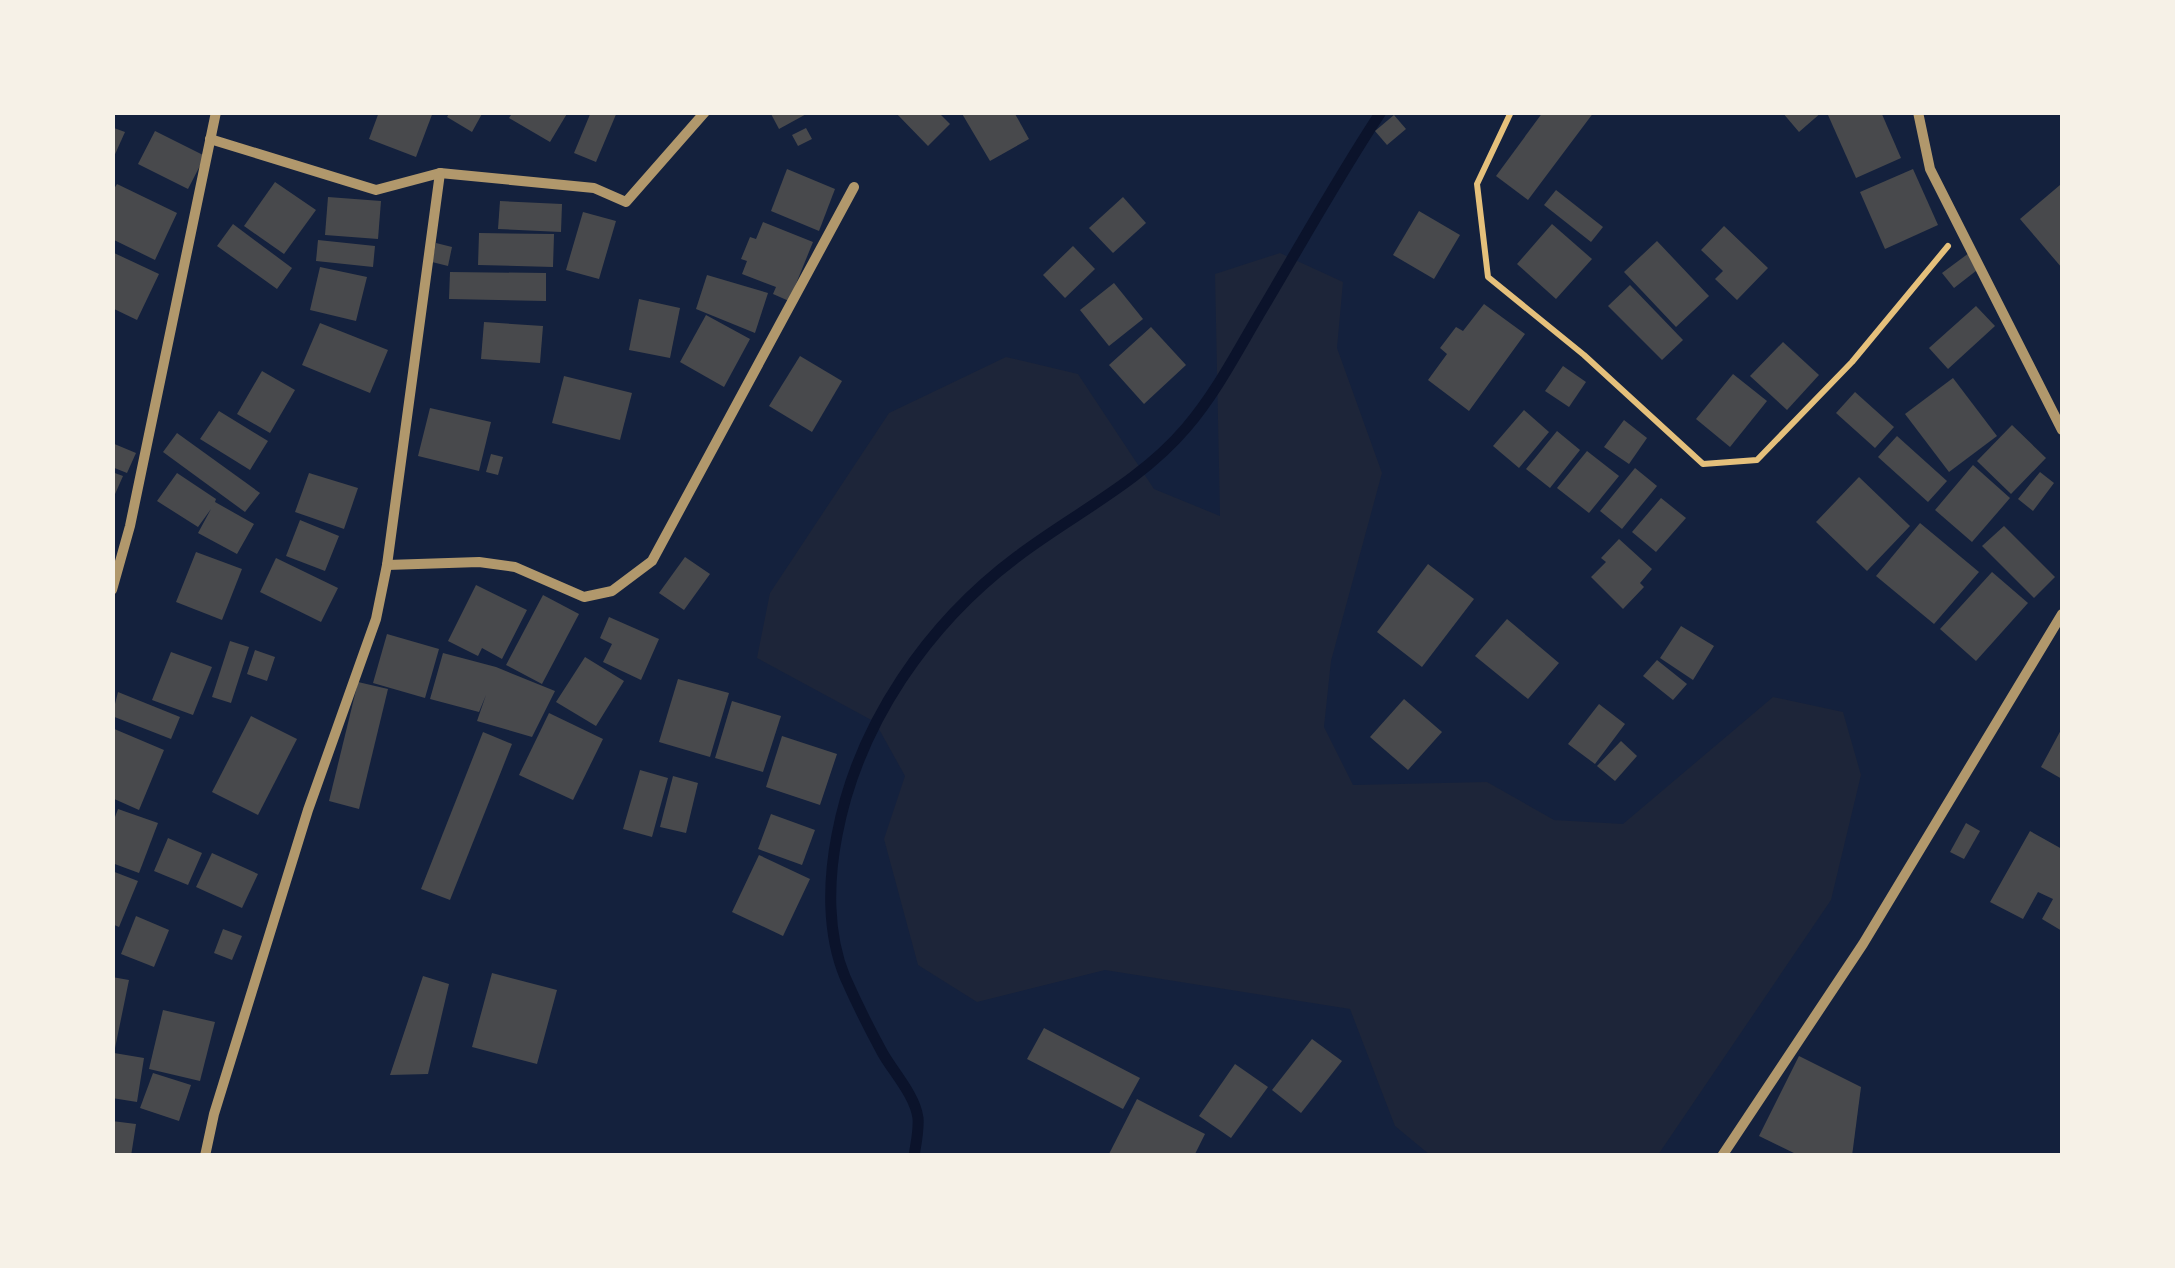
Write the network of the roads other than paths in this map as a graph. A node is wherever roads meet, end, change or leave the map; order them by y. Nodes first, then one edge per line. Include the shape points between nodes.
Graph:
1 (216, 112) edge
2 (705, 112) edge
3 (1918, 112) edge
4 (210, 139) junction
5 (440, 174) junction
6 (854, 187) dead end
7 (2062, 430) edge
8 (387, 565) junction
9 (112, 590) edge
10 (2062, 614) edge
11 (205, 1156) edge
12 (1722, 1156) edge

1 - 4 street
2 - 5 street via 626,202 594,188
3 - 7 street via 1930,169
4 - 5 street via 376,190
4 - 9 street
5 - 8 street
6 - 8 street via 652,560 612,591 584,597 516,567
8 - 11 street via 376,619 308,810
10 - 12 street via 1863,944

